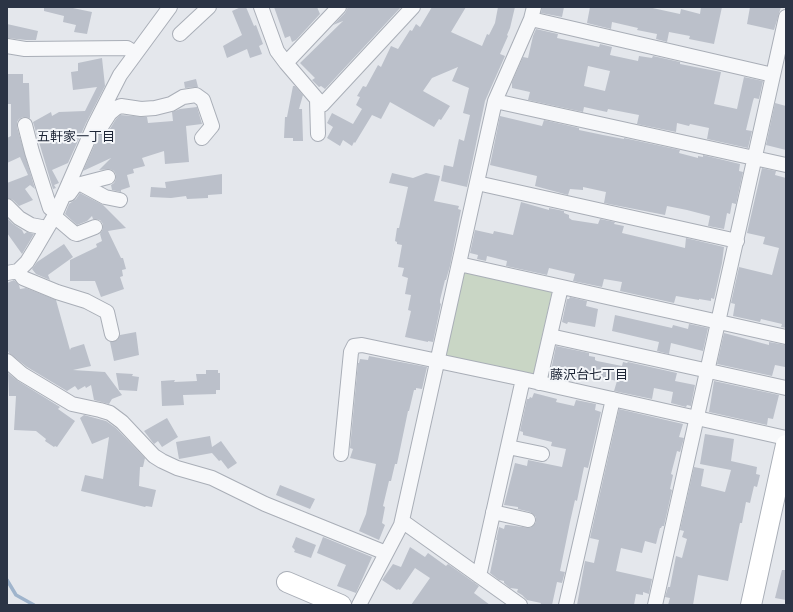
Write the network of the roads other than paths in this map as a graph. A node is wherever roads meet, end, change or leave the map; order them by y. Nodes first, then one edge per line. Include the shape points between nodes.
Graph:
1 (170, 7) edge
2 (209, 7) edge
3 (262, 7) edge
4 (413, 7) edge
5 (330, 10) edge
6 (532, 13) edge
7 (786, 18) edge
8 (180, 34) dead end
9 (7, 46) edge
10 (135, 54) junction
11 (286, 63) junction
12 (774, 74) junction
13 (317, 99) junction
14 (495, 100) junction
15 (25, 125) dead end
16 (318, 134) dead end
17 (90, 137) junction
18 (202, 138) dead end
19 (755, 158) junction
20 (786, 165) edge
21 (108, 177) dead end
22 (477, 183) junction
23 (81, 184) junction
24 (65, 194) junction
25 (120, 200) dead end
26 (7, 206) edge
27 (52, 218) junction
28 (95, 227) dead end
29 (737, 241) junction
30 (459, 264) junction
31 (12, 272) edge
32 (561, 287) junction
33 (719, 322) junction
34 (112, 334) dead end
35 (550, 336) junction
36 (786, 337) edge
37 (7, 361) edge
38 (438, 361) junction
39 (708, 370) junction
40 (523, 379) junction
41 (539, 383) junction
42 (786, 388) edge
43 (612, 399) junction
44 (697, 418) junction
45 (786, 438) edge
46 (786, 445) edge
47 (508, 447) junction
48 (341, 454) dead end
49 (542, 454) dead end
50 (493, 512) junction
51 (528, 520) dead end
52 (402, 521) junction
53 (386, 553) junction
54 (479, 576) junction
55 (287, 582) dead end
56 (341, 605) edge
57 (359, 605) edge
58 (520, 605) edge
59 (566, 605) edge
60 (656, 605) edge
61 (750, 605) edge

1 - 10 street
2 - 8 street
3 - 11 street via 277,51
4 - 13 street via 322,105
5 - 11 street
6 - 12 street
6 - 14 street
7 - 12 street
9 - 10 street via 25,49 127,48
10 - 17 street via 120,75
11 - 13 street
12 - 19 street
13 - 16 street
14 - 19 street
14 - 22 street
15 - 27 street
17 - 18 street via 94,138 110,113 120,106 155,108 171,104 183,97 196,95 202,100 212,126
17 - 24 street
19 - 20 street
19 - 29 street
21 - 23 street
22 - 29 street
22 - 30 street
23 - 24 street via 74,187 69,194
23 - 25 street via 105,197
24 - 27 street
26 - 27 street via 31,225
27 - 28 street via 78,234
27 - 31 street via 27,262
29 - 33 street
30 - 32 street
30 - 38 street
31 - 34 street via 107,312
32 - 33 street
32 - 35 street
33 - 36 street
33 - 39 street
35 - 39 street
35 - 41 street
37 - 53 street via 22,374 72,404 110,413 154,456 177,468 212,478 265,504
38 - 40 street
38 - 48 street via 362,345 354,346 351,352
38 - 52 street
39 - 42 street
39 - 44 street
40 - 41 street
40 - 47 street
41 - 43 street
43 - 44 street
43 - 59 street
44 - 45 street
44 - 60 street
46 - 61 street
47 - 49 street
47 - 50 street
50 - 51 street
50 - 54 street
52 - 53 street
52 - 54 street
53 - 57 street
54 - 58 street
55 - 56 street

